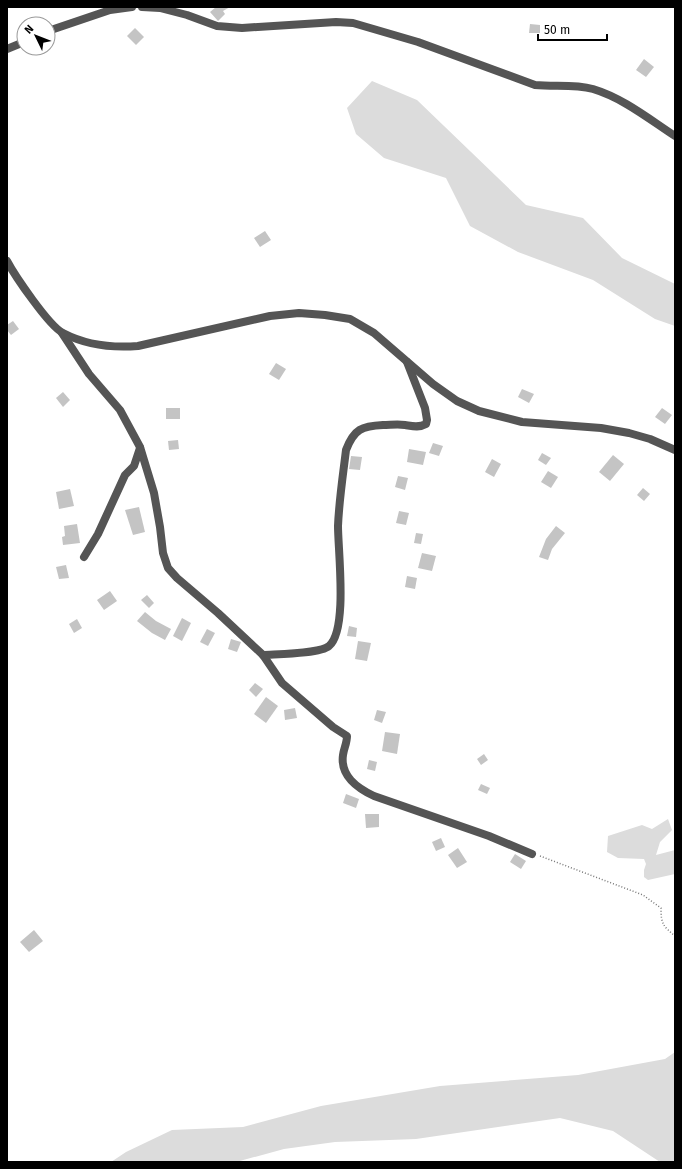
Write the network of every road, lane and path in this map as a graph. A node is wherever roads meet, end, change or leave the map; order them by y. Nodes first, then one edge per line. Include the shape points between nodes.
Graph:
1 (132, 7) edge
2 (142, 7) edge
3 (56, 28) edge
4 (675, 136) edge
5 (7, 261) edge
6 (62, 333) junction
7 (407, 362) junction
8 (140, 447) junction
9 (675, 450) edge
10 (84, 556) dead end
11 (263, 655) junction
12 (532, 854) joint
13 (675, 936) edge

1 - 3 street via 110,10
2 - 4 street via 160,8 217,26 242,28 354,23 418,42 535,85 593,89 633,108
5 - 6 street via 45,315
6 - 7 street via 85,342 122,347 138,346 270,316 299,312 350,319 374,332
6 - 8 street via 88,374 120,410
7 - 9 street via 457,401 479,411 522,422 601,428 629,433
7 - 11 street via 425,408 426,424 367,426 354,434 346,450 338,525 341,586 339,623 334,638 328,647 319,650
8 - 10 street via 134,466 125,475 98,534
8 - 11 street via 154,493 163,553 168,568
11 - 12 street via 282,683 332,728 347,736 343,755 344,768 349,780 360,789
12 - 13 path via 643,895 661,908 660,921

